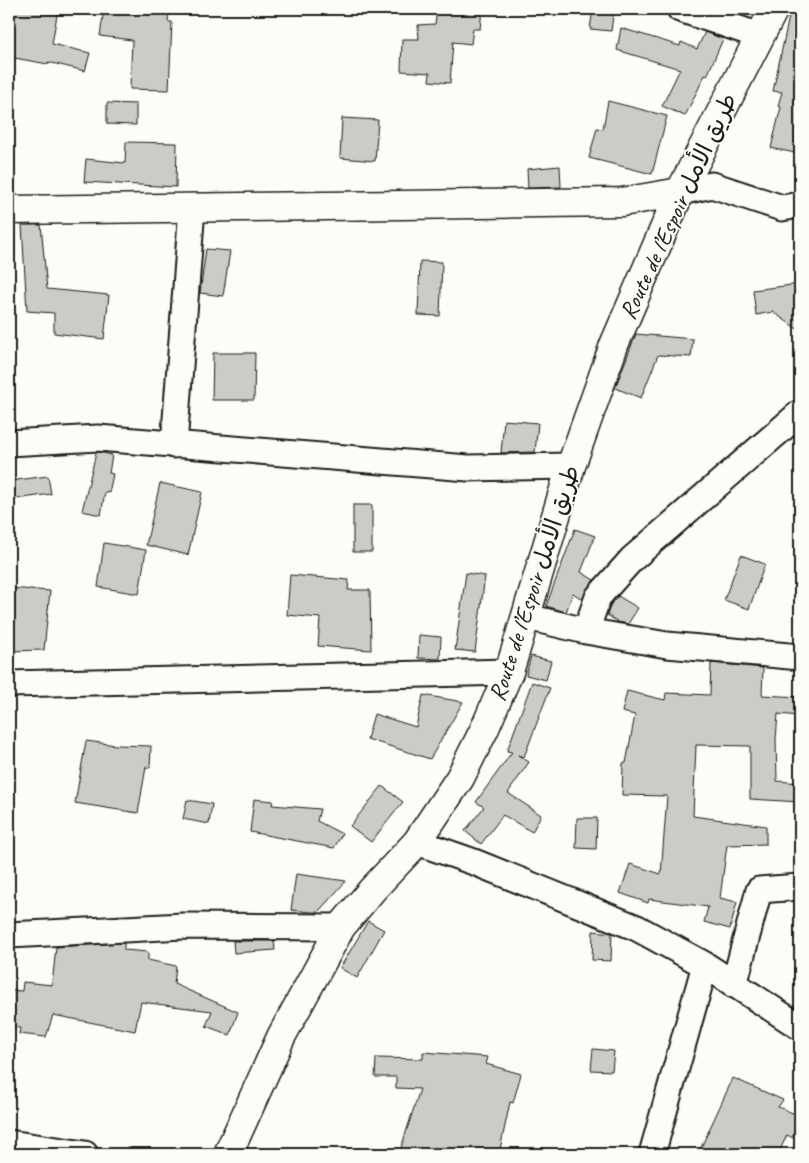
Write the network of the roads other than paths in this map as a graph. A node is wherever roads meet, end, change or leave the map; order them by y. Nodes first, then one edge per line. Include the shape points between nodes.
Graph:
1 (680, 9) edge
2 (774, 9) edge
3 (760, 36) junction
4 (680, 192) junction
5 (800, 205) edge
6 (192, 208) junction
7 (9, 210) edge
8 (800, 413) edge
9 (9, 443) edge
10 (174, 445) junction
11 (571, 466) junction
12 (527, 617) junction
13 (586, 631) junction
14 (800, 657) edge
15 (509, 672) junction
16 (9, 684) edge
17 (417, 842) junction
18 (800, 887) edge
19 (341, 927) junction
20 (9, 936) edge
21 (704, 965) junction
22 (734, 985) junction
23 (800, 1027) edge
24 (9, 1144) edge
25 (236, 1152) edge
26 (84, 1154) edge
27 (652, 1154) edge

1 - 3 street
2 - 3 main road, Route de l’Espoir طريق الأمل
3 - 4 main road, Route de l’Espoir طريق الأمل
4 - 5 street via 712,185 782,208
4 - 6 main road via 622,202
4 - 11 main road, Route de l’Espoir طريق الأمل via 614,345
6 - 7 main road
6 - 10 street
8 - 13 street via 632,559 598,598
9 - 10 street via 98,438
10 - 11 street via 468,468
11 - 12 main road, Route de l’Espoir طريق الأمل
12 - 13 street
12 - 15 main road, Route de l’Espoir طريق الأمل
13 - 14 street via 667,645
15 - 16 street
15 - 17 main road, Route de l’Espoir طريق الأمل via 460,778
17 - 19 main road, Route de l’Espoir طريق الأمل
17 - 21 street via 636,928
18 - 22 street via 758,890
19 - 20 street via 183,926
19 - 25 main road, Route de l’Espoir طريق الأمل via 281,1037
21 - 22 street
21 - 27 street
22 - 23 street
24 - 26 street

